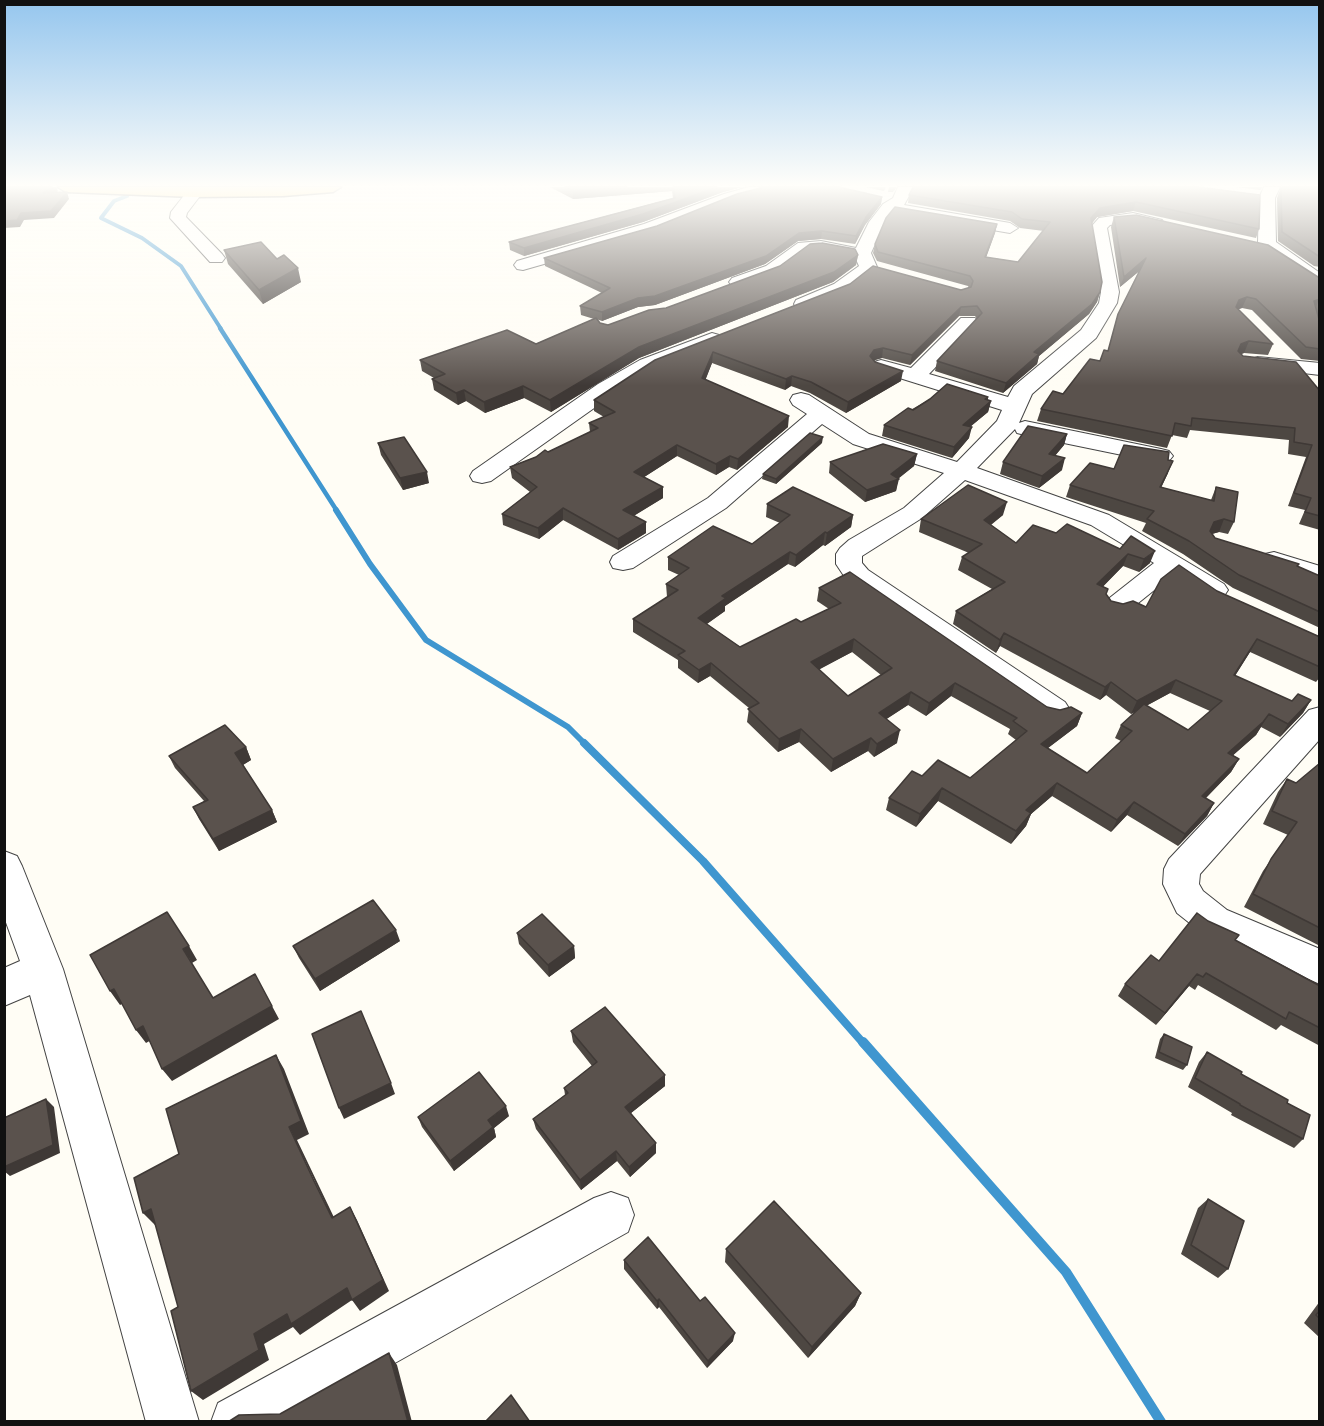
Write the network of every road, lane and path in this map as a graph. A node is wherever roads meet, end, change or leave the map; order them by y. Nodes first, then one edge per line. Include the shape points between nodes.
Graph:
1 (212, 254) edge
2 (562, 254) edge
3 (795, 254) edge
4 (842, 254) edge
5 (871, 254) edge
6 (1103, 254) edge
7 (1278, 254) edge
8 (216, 258) dead end
9 (870, 264) junction
10 (523, 265) dead end
11 (1320, 282) edge
12 (724, 288) edge
13 (788, 310) edge
14 (968, 322) dead end
15 (734, 331) edge
16 (1268, 341) edge
17 (1245, 361) edge
18 (881, 366) edge
19 (1294, 366) junction
20 (1318, 372) edge
21 (915, 376) junction
22 (1010, 415) junction
23 (1161, 456) edge
24 (961, 471) junction
25 (482, 476) dead end
26 (1252, 553) edge
27 (623, 562) dead end
28 (1172, 562) junction
29 (1320, 575) edge
30 (1232, 601) edge
31 (1117, 606) edge
32 (1054, 710) edge
33 (1320, 718) edge
34 (4, 866) edge
35 (1320, 967) edge
36 (24, 979) edge
37 (611, 1215) dead end
38 (172, 1422) edge
39 (237, 1422) edge

1 - 8 street
2 - 10 street
3 - 12 street via 772,270
4 - 9 street
5 - 9 street
6 - 22 street via 1108,303 1089,334 1022,391
7 - 11 street
9 - 13 street via 841,288
14 - 21 street
15 - 25 street via 647,364
16 - 19 street
17 - 19 street
18 - 21 street
19 - 20 street
21 - 22 street
22 - 23 street
22 - 24 street
24 - 27 street via 861,439 811,407 717,503
24 - 28 street via 1100,520
24 - 32 street via 913,513 858,546 849,554 849,564 858,576
26 - 29 street
28 - 30 street
28 - 31 street
33 - 35 street via 1182,868 1181,884 1190,902 1214,921
34 - 36 street
36 - 38 street
37 - 39 street

